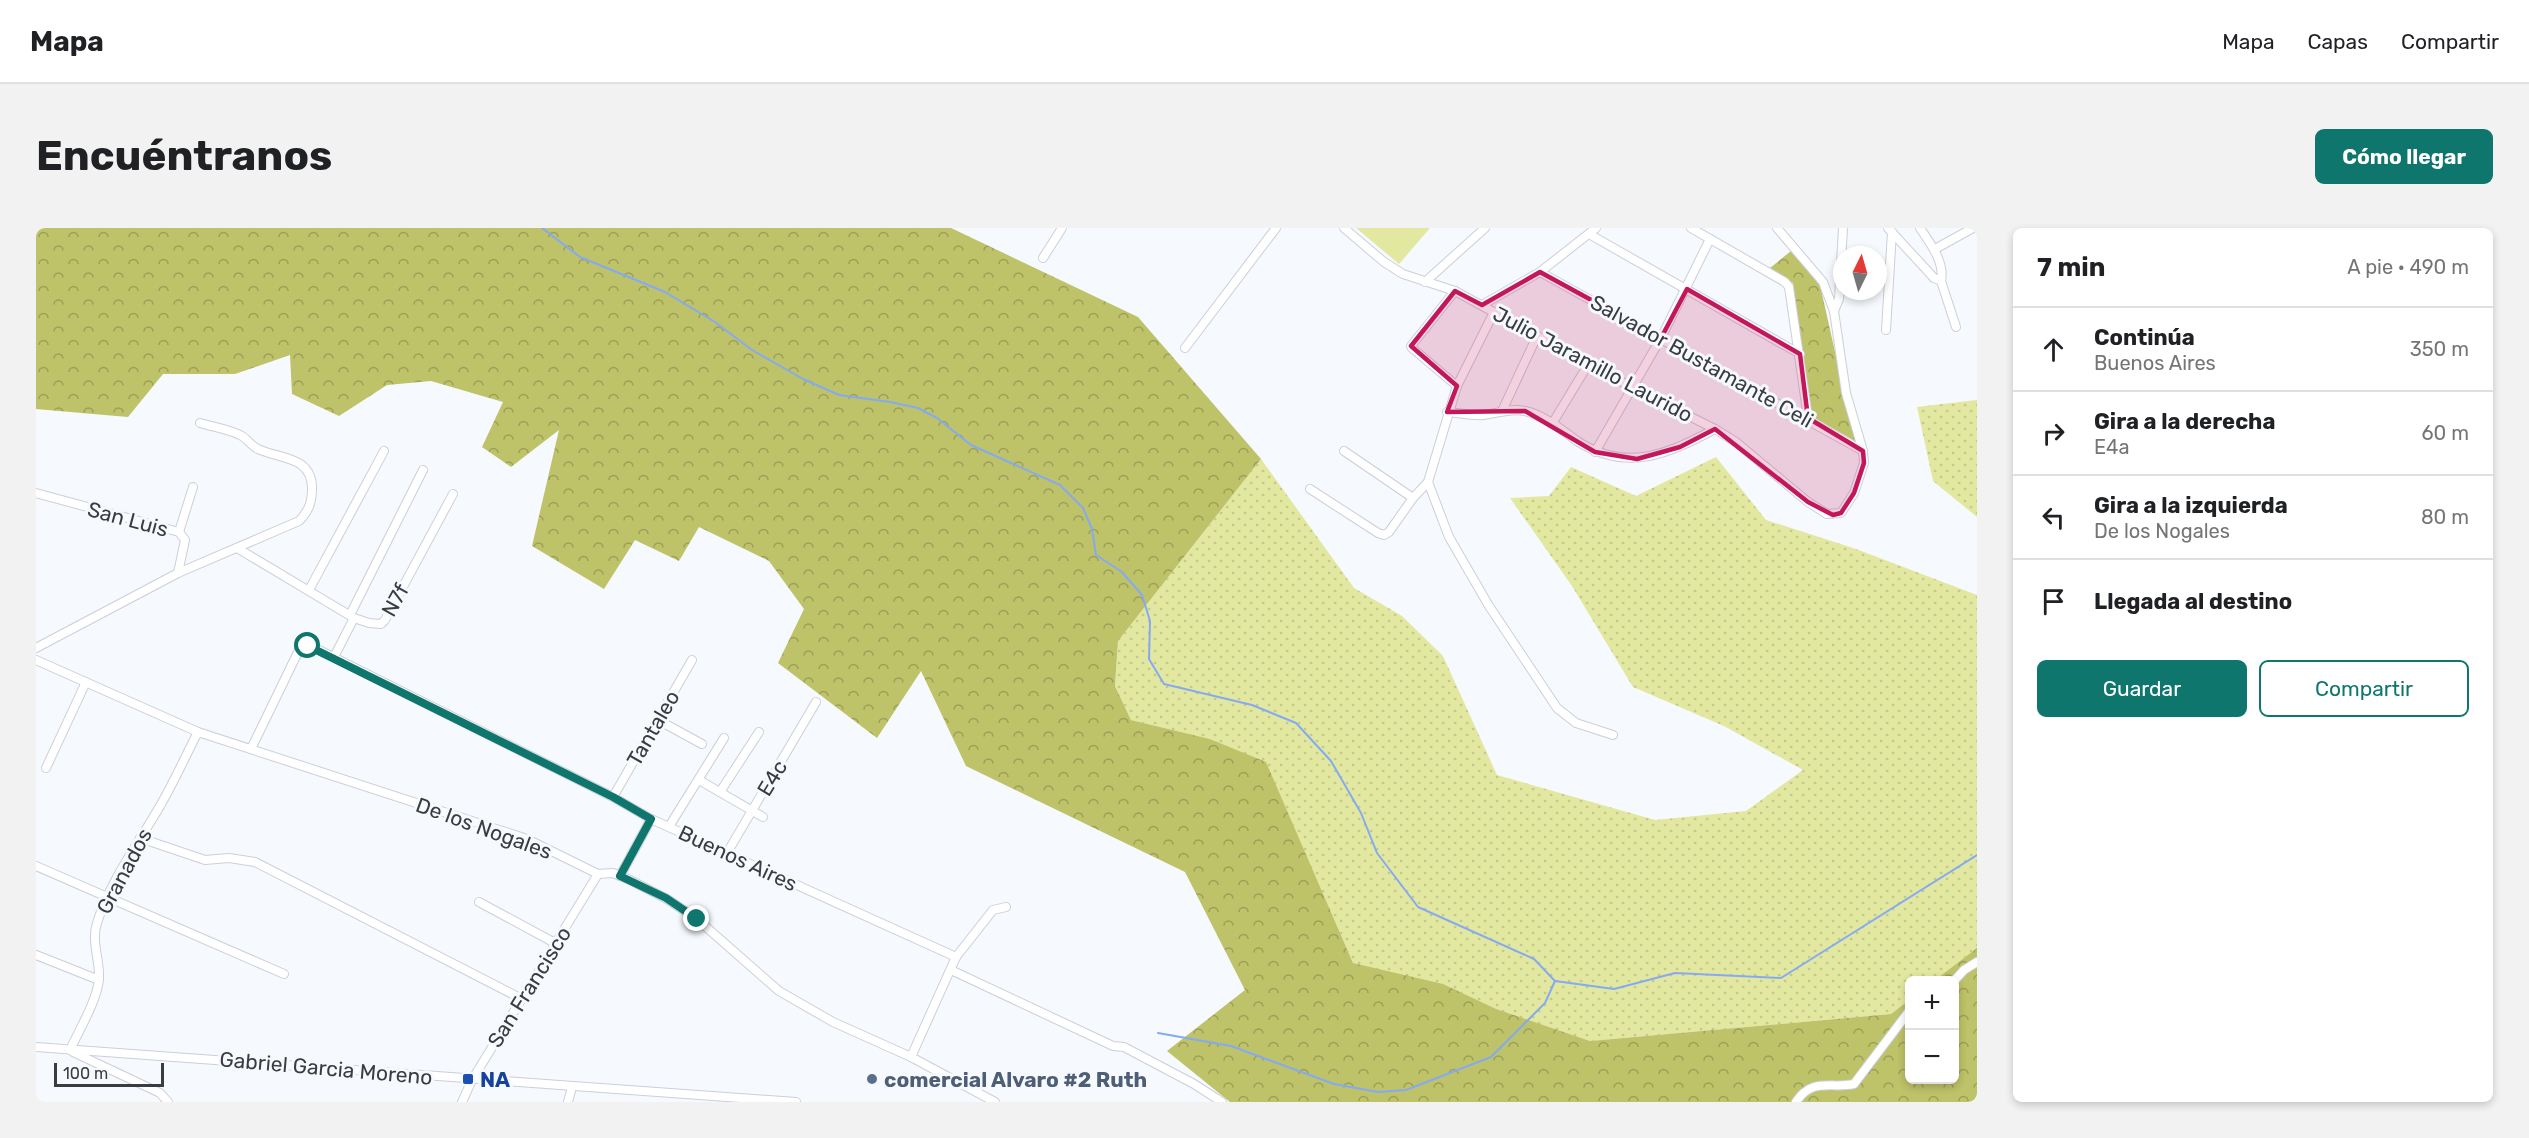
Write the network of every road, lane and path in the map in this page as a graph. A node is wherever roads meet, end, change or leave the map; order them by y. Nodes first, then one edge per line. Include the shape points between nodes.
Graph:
1 (1062, 228) edge
2 (1276, 228) edge
3 (1344, 228) edge
4 (1485, 228) edge
5 (1691, 228) edge
6 (1777, 228) edge
7 (1843, 228) edge
8 (1920, 228) edge
9 (1973, 228) edge
10 (1890, 230) edge
11 (1592, 231) edge
12 (1710, 239) junction
13 (1935, 249) junction
14 (1043, 258) dead end
15 (1540, 272) junction
16 (1941, 281) junction
17 (1425, 282) junction
18 (1687, 289) junction
19 (1455, 291) junction
20 (1482, 305) junction
21 (1834, 311) junction
22 (1494, 312) junction
23 (1956, 327) dead end
24 (1886, 330) dead end
25 (1537, 336) junction
26 (1661, 338) junction
27 (1185, 348) dead end
28 (1800, 354) junction
29 (1589, 363) junction
30 (1457, 386) junction
31 (1633, 387) junction
32 (1502, 411) junction
33 (1447, 412) junction
34 (1808, 418) junction
35 (200, 423) dead end
36 (1552, 424) junction
37 (1715, 429) junction
38 (384, 451) dead end
39 (1344, 451) dead end
40 (1863, 451) junction
41 (1595, 452) junction
42 (423, 470) dead end
43 (1428, 482) junction
44 (193, 487) dead end
45 (1310, 489) dead end
46 (36, 494) edge
47 (453, 494) dead end
48 (1413, 498) junction
49 (179, 532) junction
50 (237, 548) junction
51 (178, 573) junction
52 (309, 590) junction
53 (352, 617) junction
54 (36, 648) edge
55 (334, 657) junction
56 (36, 660) edge
57 (692, 660) dead end
58 (86, 682) junction
59 (816, 702) dead end
60 (658, 720) junction
61 (198, 732) junction
62 (759, 732) dead end
63 (1613, 735) dead end
64 (724, 738) dead end
65 (702, 744) dead end
66 (251, 749) junction
67 (46, 768) dead end
68 (699, 780) junction
69 (720, 792) junction
70 (613, 797) junction
71 (752, 810) junction
72 (764, 817) dead end
73 (651, 819) junction
74 (670, 825) junction
75 (140, 838) junction
76 (727, 853) junction
77 (36, 866) edge
78 (598, 874) junction
79 (620, 876) junction
80 (108, 896) junction
81 (479, 902) dead end
82 (1006, 907) dead end
83 (555, 943) junction
84 (36, 955) edge
85 (956, 957) junction
86 (1977, 962) edge
87 (951, 970) junction
88 (284, 975) dead end
89 (1959, 976) edge
90 (99, 980) junction
91 (522, 999) junction
92 (1905, 1017) edge
93 (36, 1047) edge
94 (70, 1050) junction
95 (911, 1057) junction
96 (472, 1080) junction
97 (572, 1087) junction
98 (168, 1102) edge
99 (462, 1102) edge
100 (568, 1102) edge
101 (796, 1102) edge
102 (994, 1102) edge
103 (1222, 1102) edge
104 (1796, 1102) edge

1 - 14 street
2 - 27 street
3 - 17 street, Julio Jaramillo Laurido via 1384,262
4 - 17 street
5 - 12 street
6 - 21 street via 1823,282
7 - 21 street via 1839,299
8 - 13 street
9 - 13 street
10 - 16 street
10 - 24 street
11 - 15 street
11 - 18 street
12 - 18 street
12 - 28 street via 1785,282 1791,293
13 - 16 street
15 - 20 street
15 - 26 street, Salvador Bustamante Celi
16 - 23 street
17 - 19 street, Julio Jaramillo Laurido
18 - 26 street
18 - 28 street
19 - 20 street, Julio Jaramillo Laurido
19 - 30 street via 1411,346
20 - 22 street, Julio Jaramillo Laurido
21 - 40 street via 1846,393
22 - 25 street, Julio Jaramillo Laurido
22 - 30 street
25 - 29 street, Julio Jaramillo Laurido
25 - 32 street
26 - 31 street
26 - 34 street, Salvador Bustamante Celi
28 - 34 street
29 - 31 street, Julio Jaramillo Laurido
29 - 36 street
30 - 33 street
31 - 37 street, Julio Jaramillo Laurido
31 - 41 street
32 - 33 street via 1475,415
32 - 36 street via 1525,411
33 - 43 street
34 - 40 street, Salvador Bustamante Celi
35 - 50 street via 240,435 261,450 295,460 311,476 312,500 299,521
36 - 41 street
37 - 40 street, Julio Jaramillo Laurido via 1808,502 1833,515 1841,513 1854,493 1864,463
37 - 41 street via 1653,456 1637,459
38 - 52 street
39 - 48 street
42 - 53 street
43 - 48 street
43 - 63 street via 1449,537 1500,624 1557,708 1576,723
44 - 49 street
45 - 48 street via 1384,535
46 - 49 street, San Luis
47 - 53 street, N7f via 385,620 378,625
49 - 51 street, San Luis via 185,540
50 - 51 street
50 - 52 street, N7f
51 - 54 street
52 - 53 street, N7f
53 - 55 street
55 - 66 street, Buenos Aires via 308,646 299,650
55 - 70 street, Buenos Aires
56 - 58 street, De los Nogales
57 - 60 street, Tantaleo
58 - 61 street, De los Nogales
58 - 67 street
59 - 71 street, E4c
60 - 65 street
60 - 70 street, Tantaleo
61 - 66 street, De los Nogales
61 - 75 street, Granados via 161,806
62 - 69 street
64 - 68 street
66 - 78 street, De los Nogales via 527,838
68 - 69 street
68 - 74 street
69 - 71 street
70 - 73 street, Buenos Aires
71 - 72 street
71 - 76 street, E4c
73 - 74 street, Buenos Aires
73 - 79 street
74 - 76 street, Buenos Aires
75 - 80 street, Granados
75 - 91 street via 206,860 255,862
76 - 85 street, Buenos Aires
77 - 80 street
78 - 79 street, De los Nogales
78 - 83 street, San Francisco
79 - 95 street, De los Nogales via 666,898 697,919 779,991 833,1022
80 - 88 street
80 - 90 street, Granados via 96,926
81 - 83 street
82 - 85 street via 993,910
83 - 91 street, San Francisco
84 - 90 street
85 - 87 street
86 - 89 street
87 - 95 street
87 - 103 street via 1113,1046 1124,1047
90 - 94 street, Granados
91 - 96 street, San Francisco
92 - 104 street via 1854,1084 1816,1086 1802,1093
93 - 94 street, Gabriel Garcia Moreno
94 - 96 street, Gabriel Garcia Moreno
94 - 98 street via 160,1093
95 - 102 street, De los Nogales
96 - 97 street, Gabriel Garcia Moreno
96 - 99 street, San Francisco
97 - 100 street
97 - 101 street, Gabriel Garcia Moreno

